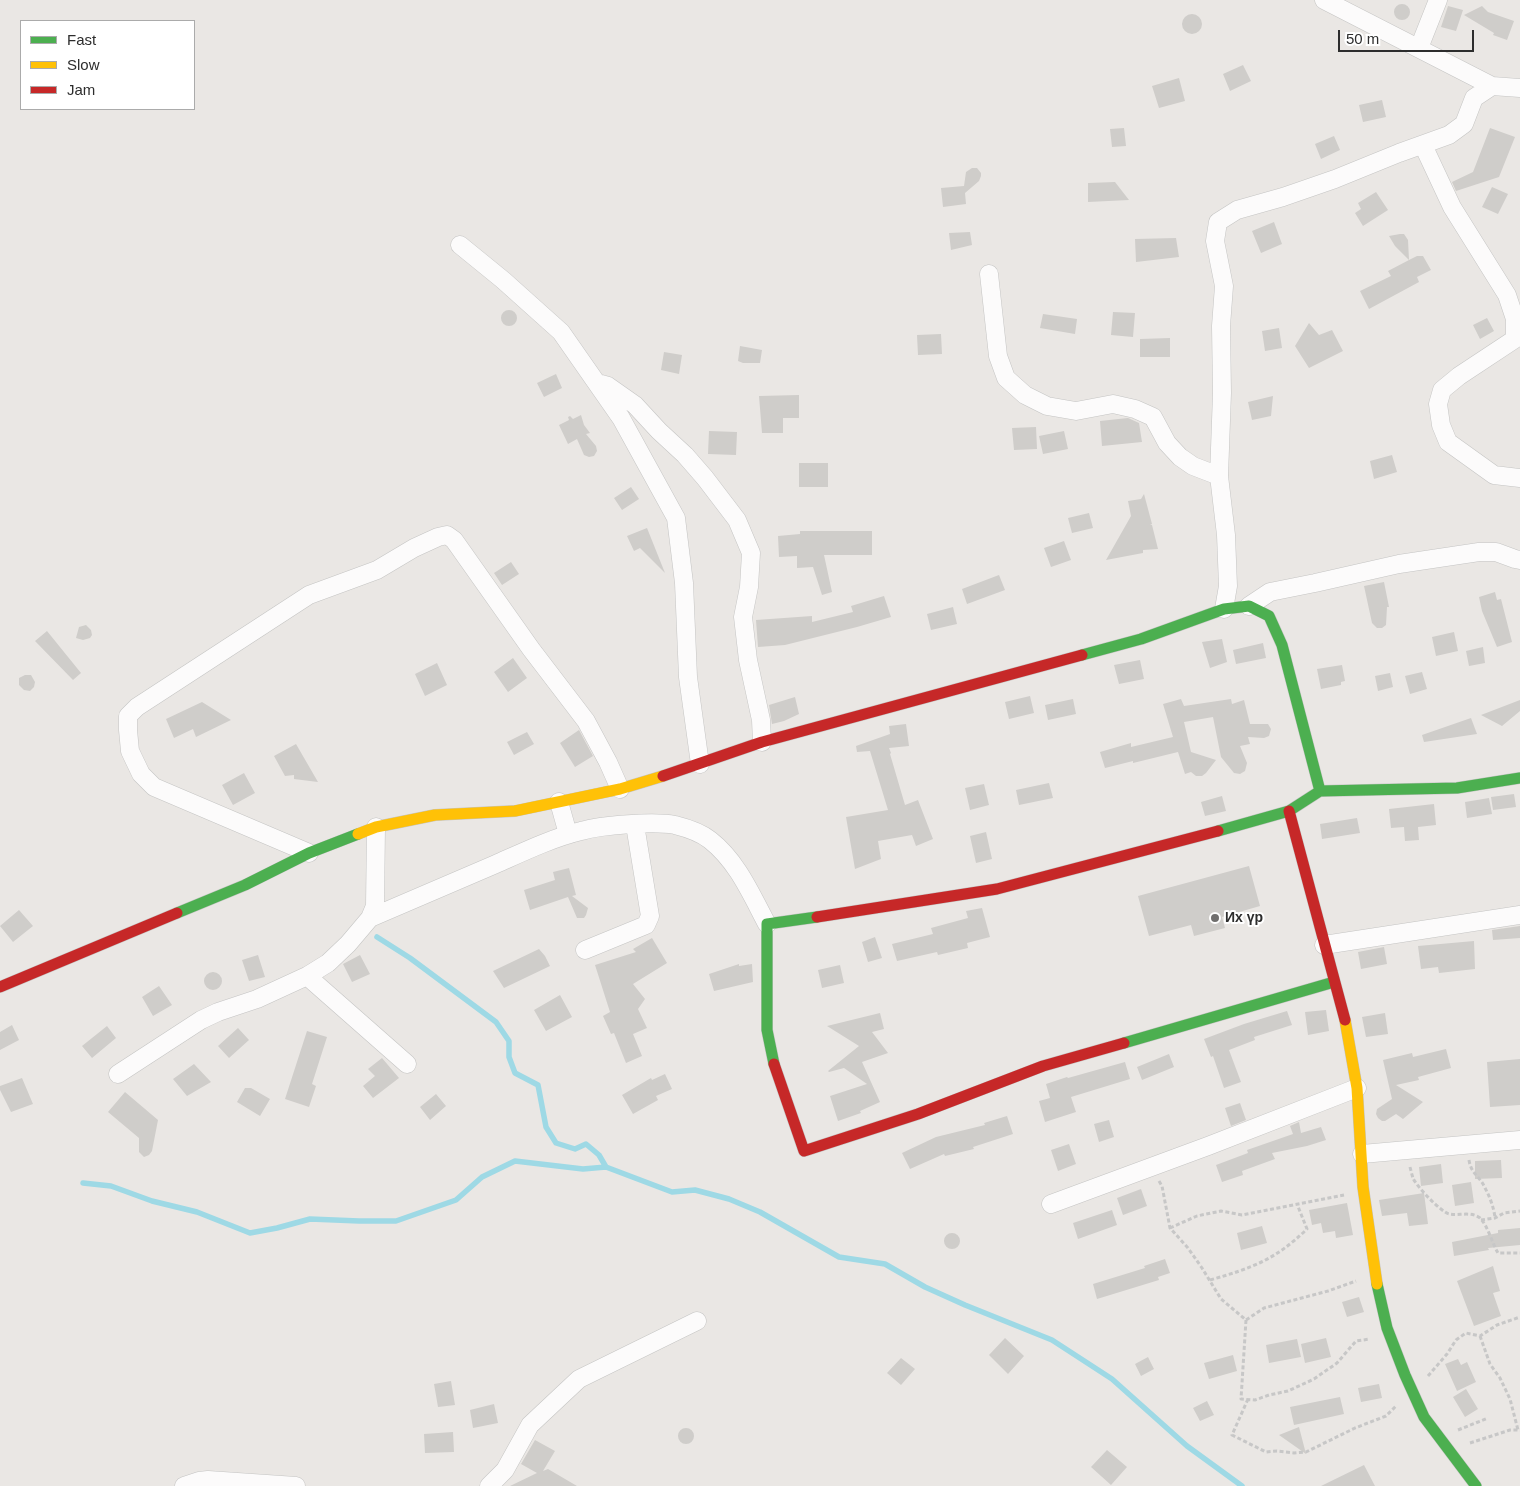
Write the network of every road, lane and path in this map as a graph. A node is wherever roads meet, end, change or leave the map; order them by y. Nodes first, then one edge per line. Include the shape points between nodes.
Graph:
1 (1324, 0) edge
2 (1438, 0) edge
3 (1419, 48) junction
4 (1492, 86) junction
5 (1520, 88) edge
6 (1423, 145) junction
7 (460, 245) dead end
8 (988, 274) dead end
9 (596, 382) junction
10 (1219, 476) junction
11 (1520, 478) edge
12 (1520, 560) edge
13 (1249, 606) junction
14 (1224, 609) junction
15 (762, 742) junction
16 (700, 764) junction
17 (1520, 778) edge
18 (620, 789) junction
19 (1320, 791) junction
20 (559, 802) junction
21 (1289, 811) junction
22 (635, 825) junction
23 (376, 827) junction
24 (568, 834) junction
25 (309, 853) junction
26 (1520, 916) edge
27 (370, 918) junction
28 (767, 924) junction
29 (1324, 945) junction
30 (585, 950) dead end
31 (308, 976) junction
32 (1334, 982) junction
33 (0, 988) edge
34 (407, 1064) dead end
35 (118, 1074) dead end
36 (1357, 1088) junction
37 (1520, 1140) edge
38 (1469, 1145) junction
39 (1407, 1150) junction
40 (1362, 1154) junction
41 (1152, 1167) junction
42 (1363, 1187) junction
43 (1051, 1204) dead end
44 (1297, 1204) junction
45 (1520, 1211) edge
46 (1495, 1218) junction
47 (1481, 1220) junction
48 (1170, 1228) junction
49 (1520, 1253) edge
50 (1375, 1273) junction
51 (1210, 1280) junction
52 (1520, 1317) edge
53 (1246, 1320) junction
54 (697, 1321) dead end
55 (1387, 1328) junction
56 (1480, 1336) junction
57 (1414, 1394) junction
58 (1248, 1399) junction
59 (1488, 1418) dead end
60 (1519, 1430) edge
61 (1439, 1436) junction
62 (1448, 1450) junction
63 (184, 1486) edge
64 (296, 1486) edge
65 (489, 1486) edge
66 (1476, 1486) edge

1 - 3 street
2 - 3 street
3 - 4 street
4 - 5 street
4 - 6 street via 1474,98 1464,124 1449,136
6 - 10 street via 1335,180 1237,210 1218,222 1215,241 1224,286
6 - 11 street via 1452,207 1508,295 1515,319 1515,339 1442,390 1438,404 1441,425 1448,442 1494,475
7 - 9 street via 562,332
8 - 10 street via 998,356 1006,378 1025,395 1047,406 1076,411 1113,404 1135,409 1153,417 1167,443 1180,457
9 - 15 street via 608,386 635,405 685,455 737,520 751,553 750,587 743,617
9 - 16 street via 621,418 676,518 684,583 688,677
10 - 14 street via 1228,586
12 - 13 street via 1496,552 1479,552 1399,564 1270,592
13 - 14 street
13 - 19 street via 1269,616 1282,645
14 - 15 street via 1141,639
15 - 16 street
16 - 18 street
17 - 19 street via 1457,788
18 - 20 street
18 - 25 street via 586,721 454,540 447,536 438,537 377,570 310,594 136,707 128,716 130,751 141,774 154,787
19 - 21 street
20 - 23 street via 515,811 435,815
20 - 24 street
21 - 28 street via 997,888
21 - 29 street
22 - 24 street
22 - 28 street via 674,825 698,832 710,840 728,856
22 - 30 street via 650,916 646,925
23 - 25 street
23 - 27 street via 375,906
24 - 27 street
25 - 33 street via 245,885
26 - 29 street
27 - 31 street via 328,963
28 - 32 street via 767,1030 776,1072 804,1151 918,1114 1043,1066
29 - 32 street
31 - 34 street
31 - 35 street via 209,1016
32 - 36 street via 1344,1016
36 - 40 street
36 - 41 street
37 - 38 street
38 - 39 street
38 - 46 path via 1472,1171 1486,1188
39 - 40 street
39 - 47 path via 1413,1179 1434,1205 1447,1214 1470,1214
40 - 42 street
41 - 43 street
41 - 48 path via 1162,1186
42 - 44 path via 1350,1194
42 - 50 street
44 - 48 path via 1242,1215 1221,1211 1197,1216
44 - 51 path via 1307,1228 1292,1244 1270,1259
45 - 46 path
46 - 47 path
47 - 49 path via 1498,1253
48 - 51 path
50 - 53 path via 1328,1291 1264,1308
50 - 55 street
51 - 53 path via 1221,1299
52 - 56 path via 1497,1325
53 - 58 path via 1241,1399
54 - 65 street via 579,1379 530,1425 505,1470
55 - 57 street
55 - 58 path via 1370,1339 1356,1341 1337,1363 1314,1379 1288,1391
56 - 57 path via 1466,1333 1456,1340
56 - 60 path via 1490,1364 1510,1398
57 - 58 path via 1386,1416 1306,1452 1294,1453 1266,1452 1232,1435
57 - 61 street via 1424,1417
59 - 61 path
60 - 62 path
61 - 62 street
62 - 66 street
63 - 64 street via 208,1480

